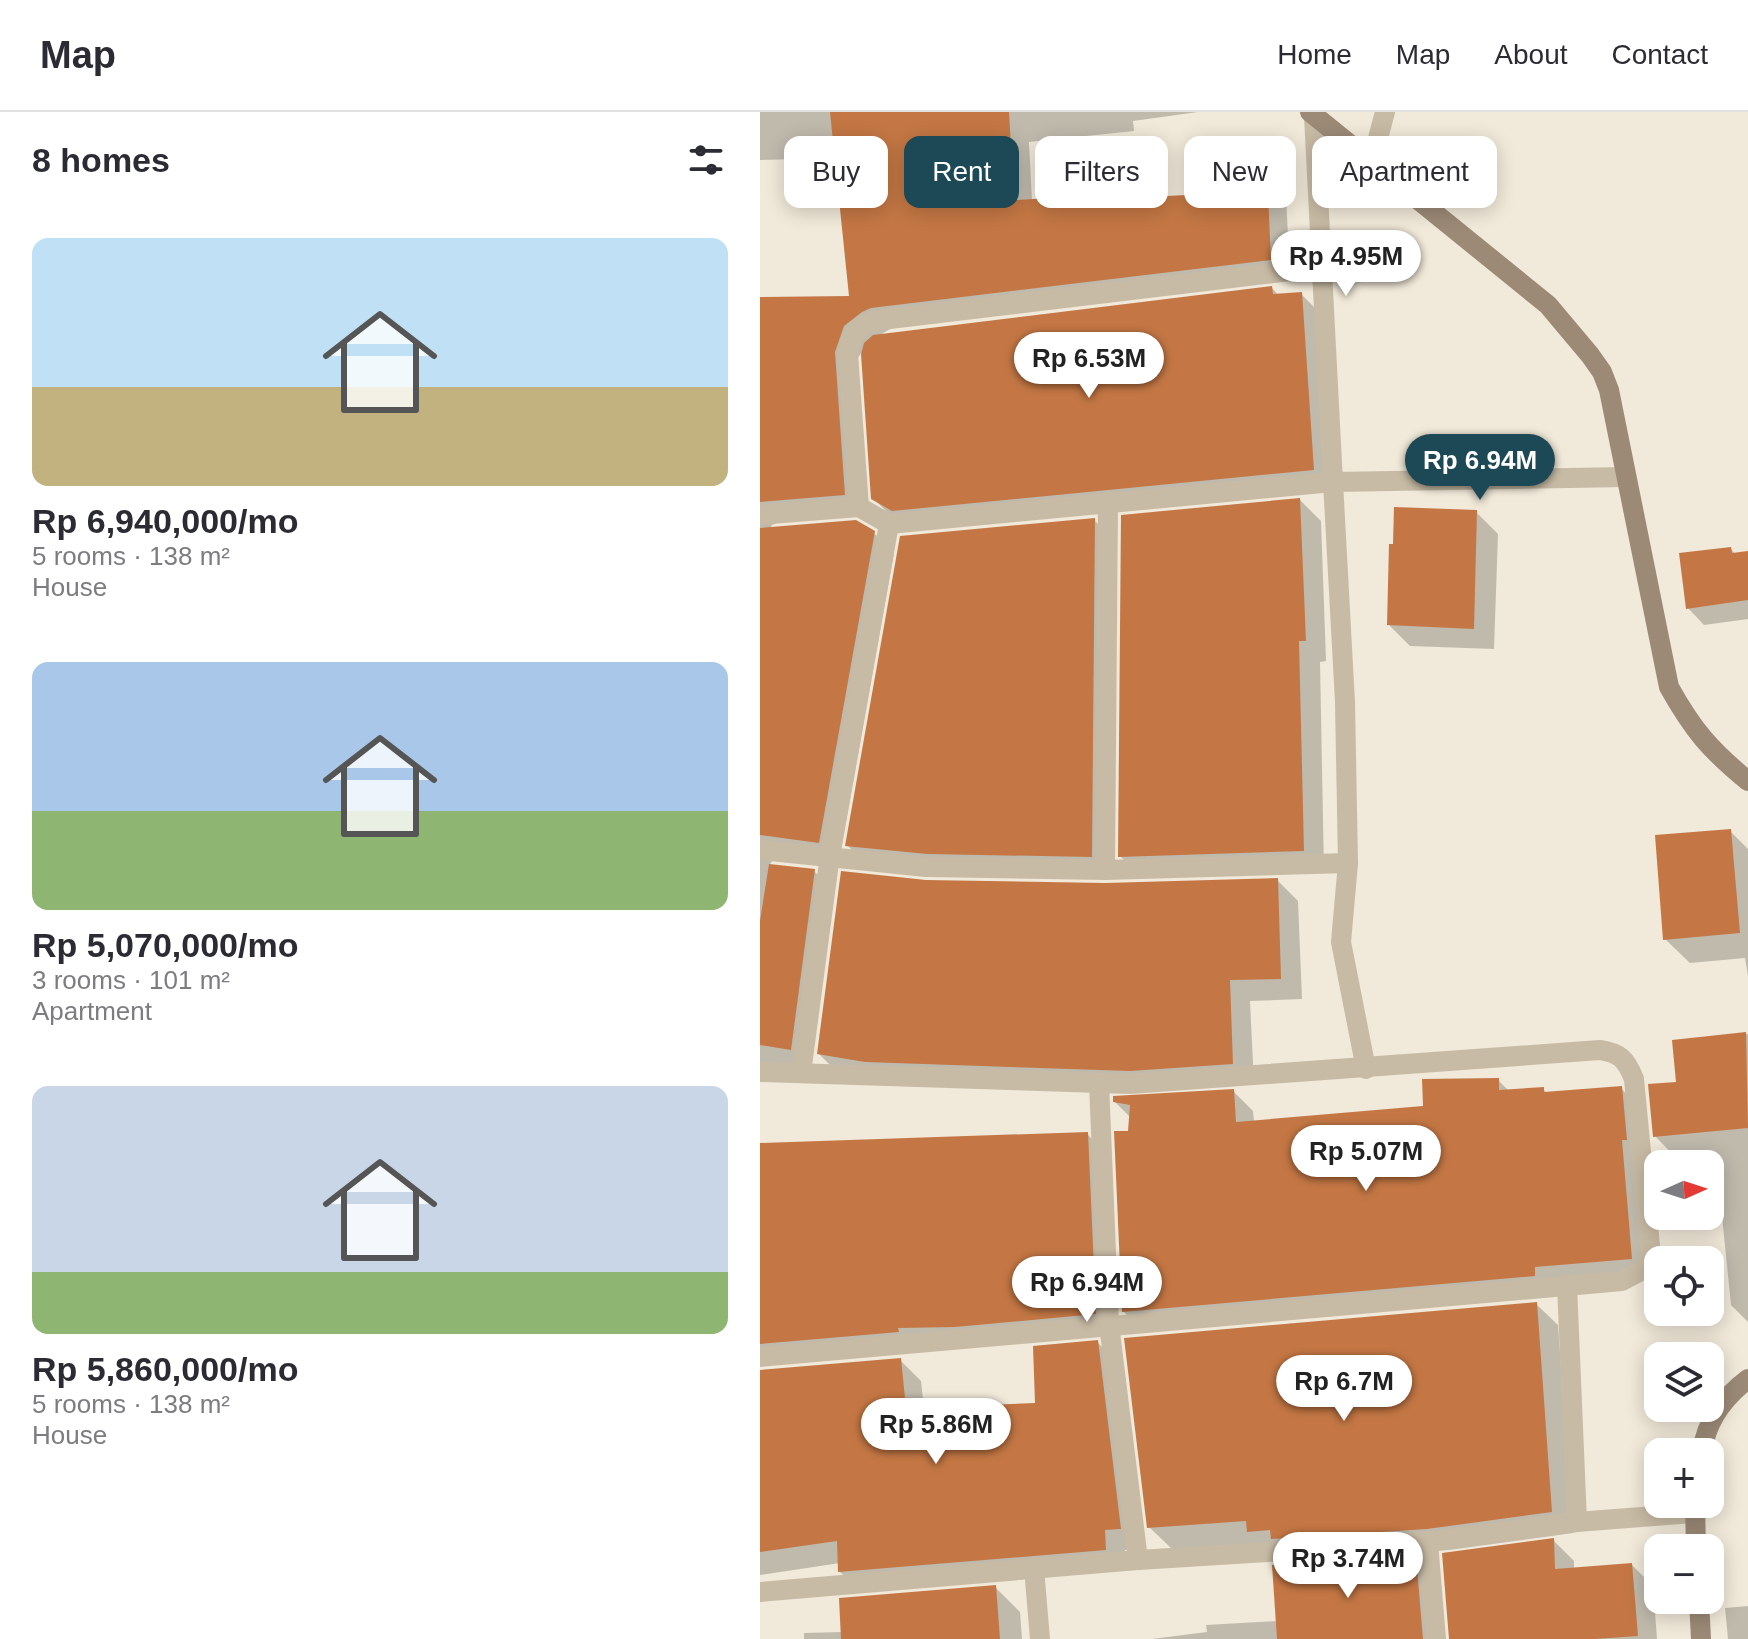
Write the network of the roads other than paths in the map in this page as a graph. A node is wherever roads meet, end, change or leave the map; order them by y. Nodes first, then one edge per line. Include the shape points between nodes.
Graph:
1 (1385, 112) edge
2 (1312, 114) edge
3 (1340, 136) edge
4 (1379, 136) edge
5 (1429, 208) edge
6 (1324, 267) junction
7 (1626, 477) junction
8 (1333, 482) junction
9 (1108, 502) junction
10 (859, 507) junction
11 (760, 515) edge
12 (889, 524) junction
13 (1748, 781) edge
14 (760, 850) edge
15 (830, 855) junction
16 (1348, 863) junction
17 (1105, 870) junction
18 (1366, 1069) junction
19 (760, 1072) edge
20 (801, 1073) junction
21 (1099, 1083) junction
22 (1567, 1285) junction
23 (1109, 1324) junction
24 (760, 1357) edge
25 (1748, 1379) edge
26 (1704, 1438) edge
27 (1644, 1514) edge
28 (1577, 1522) junction
29 (1428, 1542) junction
30 (1138, 1560) junction
31 (1034, 1568) junction
32 (760, 1592) edge
33 (1700, 1614) edge
34 (1040, 1639) edge
35 (1436, 1639) edge
36 (1701, 1639) edge

1 - 4 street
2 - 3 street
2 - 6 street
5 - 7 street via 1548,305 1590,355 1609,390
6 - 8 street
6 - 10 street via 873,321 859,327 850,338 848,354
7 - 8 street
7 - 13 street via 1669,687 1690,725
8 - 9 street
8 - 16 street
9 - 12 street
9 - 17 street
10 - 11 street
10 - 12 street
12 - 15 street
14 - 15 street
15 - 17 street via 926,867
15 - 20 street
16 - 17 street
16 - 18 street via 1341,942
18 - 21 street
18 - 22 street via 1600,1050 1617,1052 1627,1062 1634,1079 1651,1256 1643,1270 1622,1281
19 - 20 street
20 - 21 street
21 - 23 street
22 - 23 street
22 - 28 street
23 - 24 street
23 - 30 street
25 - 26 street via 1717,1413
27 - 28 street
28 - 29 street
29 - 30 street
29 - 35 street
30 - 31 street
31 - 32 street
31 - 34 street
33 - 36 street

